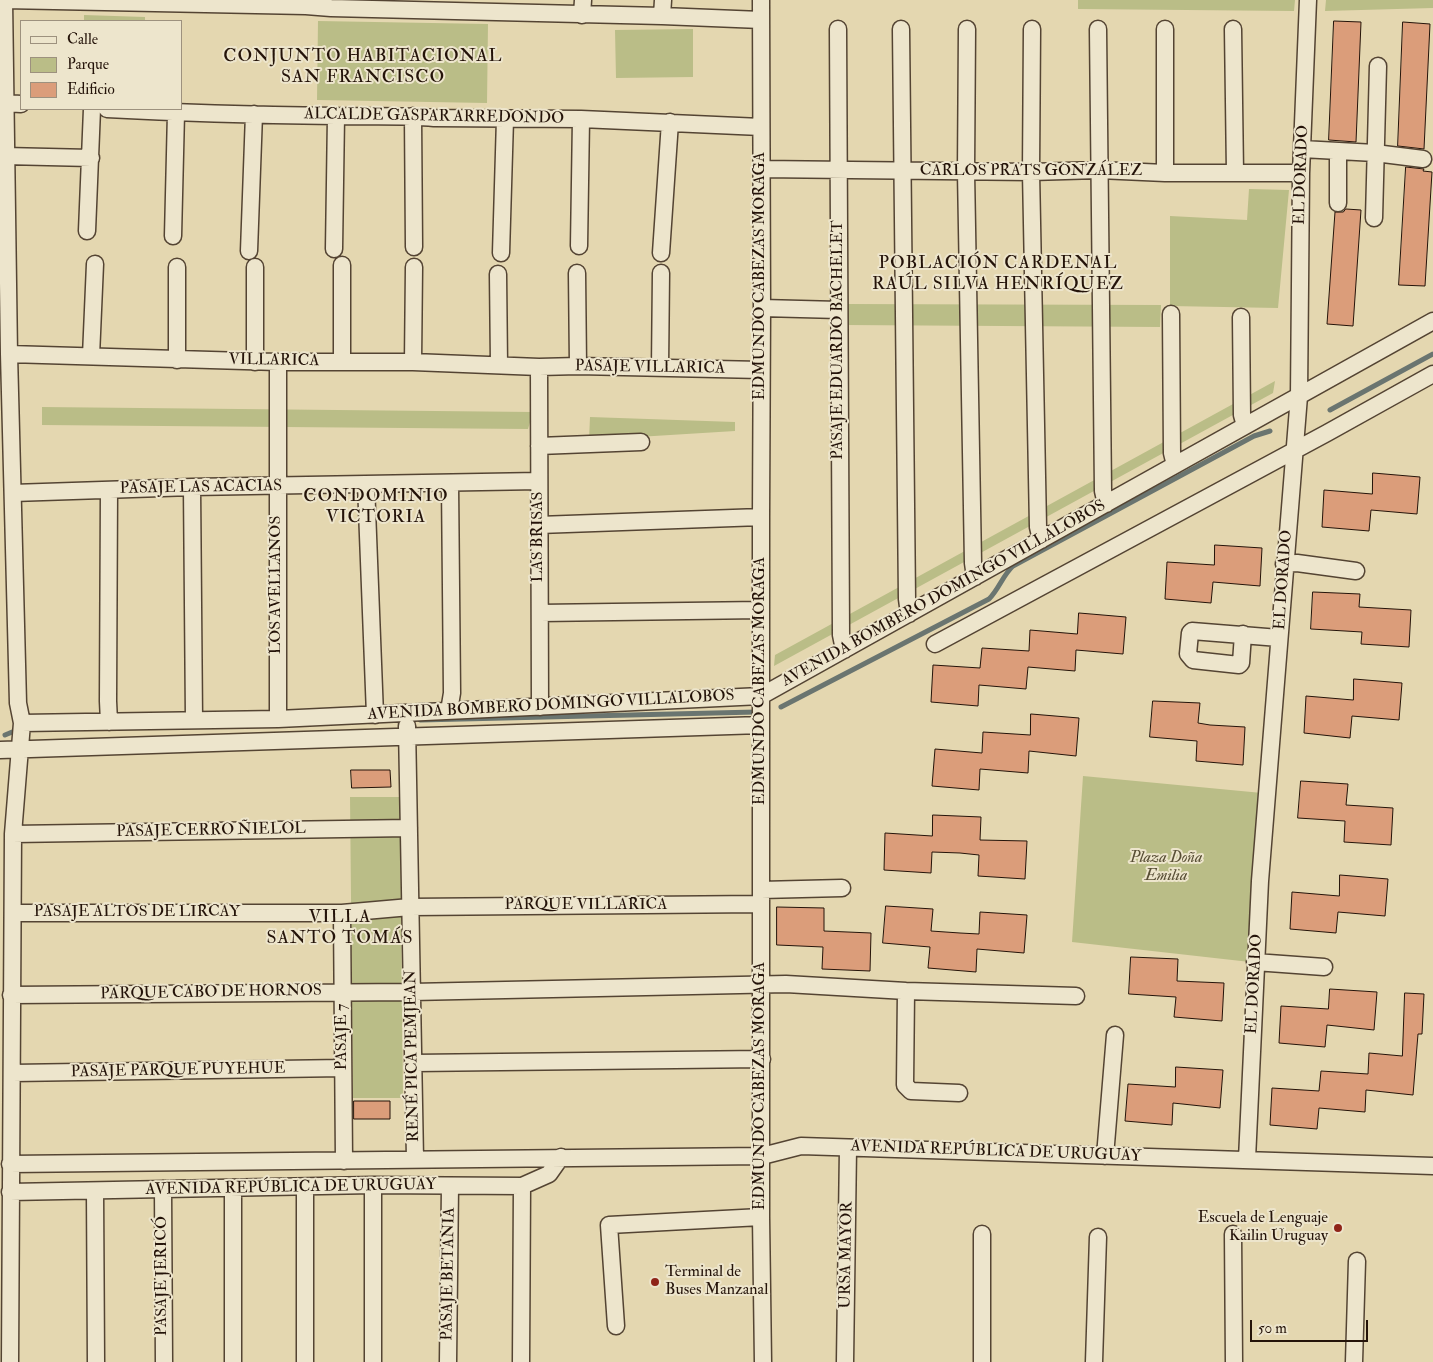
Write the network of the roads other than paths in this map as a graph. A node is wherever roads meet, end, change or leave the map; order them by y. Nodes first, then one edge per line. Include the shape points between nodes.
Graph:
1 (4, 0) edge
2 (83, 0) edge
3 (761, 0) edge
4 (1308, 0) edge
5 (163, 2) edge
6 (249, 3) edge
7 (331, 4) edge
8 (412, 5) edge
9 (497, 6) edge
10 (582, 8) edge
11 (662, 8) edge
12 (761, 20) junction
13 (838, 29) dead end
14 (901, 29) dead end
15 (967, 29) dead end
16 (1032, 29) dead end
17 (1098, 29) dead end
18 (1165, 29) dead end
19 (1233, 29) dead end
20 (1378, 66) dead end
21 (4, 103) junction
22 (20, 104) edge
23 (92, 110) edge
24 (124, 110) edge
25 (176, 113) junction
26 (254, 114) junction
27 (336, 116) junction
28 (413, 116) junction
29 (506, 119) junction
30 (581, 119) junction
31 (670, 122) junction
32 (761, 127) junction
33 (1302, 149) junction
34 (1338, 151) junction
35 (1375, 153) junction
36 (5, 156) junction
37 (90, 158) junction
38 (1423, 159) dead end
39 (761, 169) junction
40 (1099, 170) junction
41 (838, 171) junction
42 (903, 172) junction
43 (966, 172) junction
44 (1031, 172) junction
45 (1165, 172) junction
46 (1235, 173) junction
47 (1301, 173) junction
48 (1338, 203) dead end
49 (1374, 218) dead end
50 (87, 231) dead end
51 (173, 236) dead end
52 (579, 246) dead end
53 (414, 247) dead end
54 (334, 249) dead end
55 (249, 251) dead end
56 (500, 253) dead end
57 (662, 253) dead end
58 (95, 264) dead end
59 (342, 265) dead end
60 (177, 266) dead end
61 (255, 267) dead end
62 (414, 267) dead end
63 (577, 273) dead end
64 (661, 273) dead end
65 (498, 274) dead end
66 (762, 308) junction
67 (839, 310) junction
68 (1171, 314) dead end
69 (1241, 317) dead end
70 (1433, 321) edge
71 (8, 354) junction
72 (92, 356) junction
73 (177, 360) junction
74 (255, 362) junction
75 (278, 362) junction
76 (342, 362) junction
77 (413, 362) junction
78 (499, 365) junction
79 (578, 366) junction
80 (539, 368) junction
81 (660, 368) junction
82 (761, 370) junction
83 (1433, 374) edge
84 (1299, 396) junction
85 (1245, 426) junction
86 (641, 442) dead end
87 (539, 446) junction
88 (1295, 450) junction
89 (1175, 465) junction
90 (539, 481) junction
91 (450, 483) junction
92 (366, 484) junction
93 (277, 486) junction
94 (192, 487) junction
95 (109, 490) junction
96 (13, 493) junction
97 (1106, 504) junction
98 (761, 517) junction
99 (539, 525) junction
100 (1041, 540) junction
101 (1284, 564) junction
102 (1356, 570) dead end
103 (975, 577) junction
104 (761, 610) junction
105 (540, 612) junction
106 (909, 614) junction
107 (1243, 634) dead end
108 (1279, 638) junction
109 (935, 644) dead end
110 (844, 650) junction
111 (761, 696) junction
112 (540, 707) junction
113 (449, 711) junction
114 (407, 713) junction
115 (375, 715) junction
116 (278, 719) junction
117 (194, 720) junction
118 (109, 722) junction
119 (22, 723) junction
120 (761, 725) junction
121 (407, 737) junction
122 (19, 749) junction
123 (0, 750) edge
124 (409, 828) junction
125 (13, 834) junction
126 (842, 888) dead end
127 (761, 897) junction
128 (410, 907) junction
129 (13, 913) junction
130 (342, 913) junction
131 (1255, 962) junction
132 (1324, 967) dead end
133 (761, 985) junction
134 (906, 991) junction
135 (343, 992) junction
136 (412, 992) junction
137 (11, 995) junction
138 (1076, 996) dead end
139 (1115, 1035) dead end
140 (762, 1059) junction
141 (414, 1063) junction
142 (343, 1068) junction
143 (12, 1073) junction
144 (959, 1093) dead end
145 (848, 1148) junction
146 (762, 1156) junction
147 (1105, 1156) junction
148 (561, 1157) junction
149 (415, 1159) junction
150 (1247, 1159) junction
151 (344, 1161) junction
152 (10, 1164) junction
153 (1433, 1166) edge
154 (373, 1185) junction
155 (450, 1186) junction
156 (522, 1186) junction
157 (305, 1187) junction
158 (233, 1188) junction
159 (163, 1189) junction
160 (95, 1191) junction
161 (10, 1192) junction
162 (761, 1217) junction
163 (982, 1234) dead end
164 (1233, 1234) dead end
165 (1098, 1238) dead end
166 (1356, 1261) dead end
167 (616, 1326) dead end
168 (10, 1362) edge
169 (96, 1362) edge
170 (164, 1362) edge
171 (233, 1362) edge
172 (305, 1362) edge
173 (373, 1362) edge
174 (448, 1362) edge
175 (521, 1362) edge
176 (763, 1362) edge
177 (845, 1362) edge
178 (982, 1362) edge
179 (1094, 1362) edge
180 (1234, 1362) edge
181 (1354, 1362) edge

1 - 2 street
1 - 21 street
2 - 5 street
3 - 12 street, EDMUNDO CABEZAS MORAGA
4 - 33 street, EL DORADO
5 - 6 street
6 - 7 street
7 - 8 street
8 - 9 street
9 - 10 street
10 - 11 street
11 - 12 street
12 - 32 street, EDMUNDO CABEZAS MORAGA
13 - 41 street, PASAJE EDUARDO BACHELET
14 - 42 street
15 - 43 street
16 - 44 street
17 - 40 street
18 - 45 street
19 - 46 street
20 - 35 street
21 - 22 street
21 - 36 street
23 - 37 street
24 - 25 street, ALCALDE GASPAR ARREDONDO
25 - 26 street, ALCALDE GASPAR ARREDONDO
25 - 51 street
26 - 27 street, ALCALDE GASPAR ARREDONDO
26 - 55 street
27 - 28 street, ALCALDE GASPAR ARREDONDO
27 - 54 street
28 - 29 street, ALCALDE GASPAR ARREDONDO
28 - 53 street
29 - 30 street, ALCALDE GASPAR ARREDONDO
29 - 56 street
30 - 31 street, ALCALDE GASPAR ARREDONDO
30 - 52 street
31 - 32 street, ALCALDE GASPAR ARREDONDO
31 - 57 street
32 - 39 street, EDMUNDO CABEZAS MORAGA
33 - 34 street
33 - 47 street, EL DORADO
34 - 35 street
34 - 48 street
35 - 38 street
35 - 49 street
36 - 37 street
36 - 71 street
37 - 50 street
39 - 41 street, CARLOS PRATS GONZÁLEZ
39 - 66 street, EDMUNDO CABEZAS MORAGA
40 - 44 street, CARLOS PRATS GONZÁLEZ
40 - 45 street, CARLOS PRATS GONZÁLEZ
40 - 97 street via 1103,491
41 - 42 street, CARLOS PRATS GONZÁLEZ
41 - 67 street, PASAJE EDUARDO BACHELET
42 - 43 street, CARLOS PRATS GONZÁLEZ
42 - 106 street
43 - 44 street, CARLOS PRATS GONZÁLEZ
43 - 103 street
44 - 100 street via 1038,527
45 - 46 street, CARLOS PRATS GONZÁLEZ
46 - 47 street, CARLOS PRATS GONZÁLEZ
47 - 84 street, EL DORADO
58 - 72 street
59 - 76 street
60 - 73 street
61 - 74 street
62 - 77 street
63 - 79 street
64 - 81 street
65 - 78 street
66 - 67 street
66 - 82 street, EDMUNDO CABEZAS MORAGA
67 - 110 street, PASAJE EDUARDO BACHELET via 841,635
68 - 89 street via 1172,453
69 - 85 street via 1242,414
70 - 84 street, AVENIDA BOMBERO DOMINGO VILLALOBOS
71 - 72 street, VILLARICA
71 - 96 street
72 - 73 street, VILLARICA
73 - 74 street, VILLARICA
74 - 75 street, VILLARICA
75 - 76 street, VILLARICA
75 - 93 street, LOS AVELLANOS
76 - 77 street, VILLARICA
77 - 78 street, VILLARICA
78 - 80 street, VILLARICA
79 - 80 street, PASAJE VILLARICA
79 - 81 street, PASAJE VILLARICA
80 - 87 street, LAS BRISAS
81 - 82 street, PASAJE VILLARICA
82 - 98 street, EDMUNDO CABEZAS MORAGA
83 - 88 street
84 - 85 street, AVENIDA BOMBERO DOMINGO VILLALOBOS
84 - 88 street, EL DORADO
85 - 89 street, AVENIDA BOMBERO DOMINGO VILLALOBOS
86 - 87 street
87 - 90 street, LAS BRISAS
88 - 101 street, EL DORADO
88 - 109 street
89 - 97 street, AVENIDA BOMBERO DOMINGO VILLALOBOS
90 - 91 street, PASAJE LAS ACACIAS
90 - 99 street, LAS BRISAS
91 - 92 street, PASAJE LAS ACACIAS
91 - 113 street via 452,693
92 - 93 street, PASAJE LAS ACACIAS
92 - 115 street
93 - 94 street, PASAJE LAS ACACIAS
93 - 116 street, LOS AVELLANOS
94 - 95 street, PASAJE LAS ACACIAS
94 - 117 street
95 - 96 street, PASAJE LAS ACACIAS
95 - 118 street
96 - 119 street via 18,703
97 - 100 street, AVENIDA BOMBERO DOMINGO VILLALOBOS
98 - 99 street
98 - 104 street, EDMUNDO CABEZAS MORAGA
99 - 105 street, LAS BRISAS
100 - 103 street, AVENIDA BOMBERO DOMINGO VILLALOBOS
101 - 102 street
101 - 108 street, EL DORADO
103 - 106 street, AVENIDA BOMBERO DOMINGO VILLALOBOS
104 - 105 street
104 - 111 street, EDMUNDO CABEZAS MORAGA
105 - 112 street, LAS BRISAS
106 - 110 street, AVENIDA BOMBERO DOMINGO VILLALOBOS
107 - 108 street
108 - 131 street, EL DORADO
110 - 111 street, AVENIDA BOMBERO DOMINGO VILLALOBOS
111 - 112 street, AVENIDA BOMBERO DOMINGO VILLALOBOS
111 - 120 street, EDMUNDO CABEZAS MORAGA
112 - 113 street, AVENIDA BOMBERO DOMINGO VILLALOBOS
113 - 114 street, AVENIDA BOMBERO DOMINGO VILLALOBOS
114 - 115 street, AVENIDA BOMBERO DOMINGO VILLALOBOS
114 - 121 street, RENÉ PICA PEMJEAN
115 - 116 street, AVENIDA BOMBERO DOMINGO VILLALOBOS
116 - 117 street, AVENIDA BOMBERO DOMINGO VILLALOBOS
117 - 118 street, AVENIDA BOMBERO DOMINGO VILLALOBOS
118 - 119 street, AVENIDA BOMBERO DOMINGO VILLALOBOS
119 - 122 street
120 - 121 street, AVENIDA BOMBERO DOMINGO VILLALOBOS
120 - 127 street, EDMUNDO CABEZAS MORAGA
121 - 122 street, AVENIDA BOMBERO DOMINGO VILLALOBOS
121 - 124 street, RENÉ PICA PEMJEAN
122 - 123 street, AVENIDA BOMBERO DOMINGO VILLALOBOS
122 - 125 street
124 - 125 street, PASAJE CERRO ÑIELOL
124 - 128 street, RENÉ PICA PEMJEAN
125 - 129 street
126 - 127 street, PARQUE VILLARICA
127 - 128 street, PARQUE VILLARICA
127 - 133 street, EDMUNDO CABEZAS MORAGA
128 - 130 street, PASAJE ALTOS DE LIRCAY
128 - 136 street, RENÉ PICA PEMJEAN
129 - 130 street, PASAJE ALTOS DE LIRCAY
129 - 137 street
130 - 135 street, PASAJE 7
131 - 132 street
131 - 150 street, EL DORADO
133 - 134 street, PARQUE CABO DE HORNOS
133 - 136 street, PARQUE CABO DE HORNOS
133 - 140 street, EDMUNDO CABEZAS MORAGA
134 - 138 street, PARQUE CABO DE HORNOS
134 - 144 street via 905,1085 911,1091
135 - 136 street, PARQUE CABO DE HORNOS
135 - 137 street, PARQUE CABO DE HORNOS
135 - 142 street, PASAJE 7
136 - 141 street, RENÉ PICA PEMJEAN
137 - 143 street
139 - 147 street
140 - 141 street
140 - 146 street, EDMUNDO CABEZAS MORAGA
141 - 149 street, RENÉ PICA PEMJEAN
142 - 143 street, PASAJE PARQUE PUYEHUE
142 - 151 street, PASAJE 7
143 - 152 street
145 - 146 street, AVENIDA REPÚBLICA DE URUGUAY via 801,1146
145 - 147 street, AVENIDA REPÚBLICA DE URUGUAY
145 - 177 street, URSA MAYOR
146 - 148 street, AVENIDA REPÚBLICA DE URUGUAY
146 - 162 street, EDMUNDO CABEZAS MORAGA
147 - 150 street, AVENIDA REPÚBLICA DE URUGUAY
148 - 149 street, AVENIDA REPÚBLICA DE URUGUAY
148 - 156 street, AVENIDA REPÚBLICA DE URUGUAY via 549,1174
149 - 151 street, AVENIDA REPÚBLICA DE URUGUAY
150 - 153 street, AVENIDA REPÚBLICA DE URUGUAY
151 - 152 street, AVENIDA REPÚBLICA DE URUGUAY
152 - 161 street
154 - 155 street, AVENIDA REPÚBLICA DE URUGUAY
154 - 157 street, AVENIDA REPÚBLICA DE URUGUAY
154 - 173 street
155 - 156 street, AVENIDA REPÚBLICA DE URUGUAY
155 - 174 street, PASAJE BETANIA
156 - 175 street
157 - 158 street, AVENIDA REPÚBLICA DE URUGUAY
157 - 172 street
158 - 159 street, AVENIDA REPÚBLICA DE URUGUAY
158 - 171 street
159 - 160 street, AVENIDA REPÚBLICA DE URUGUAY
159 - 170 street, PASAJE JERICÓ
160 - 161 street, AVENIDA REPÚBLICA DE URUGUAY
160 - 169 street
161 - 168 street
162 - 167 street via 608,1225
162 - 176 street, EDMUNDO CABEZAS MORAGA
163 - 178 street
164 - 180 street
165 - 179 street
166 - 181 street

